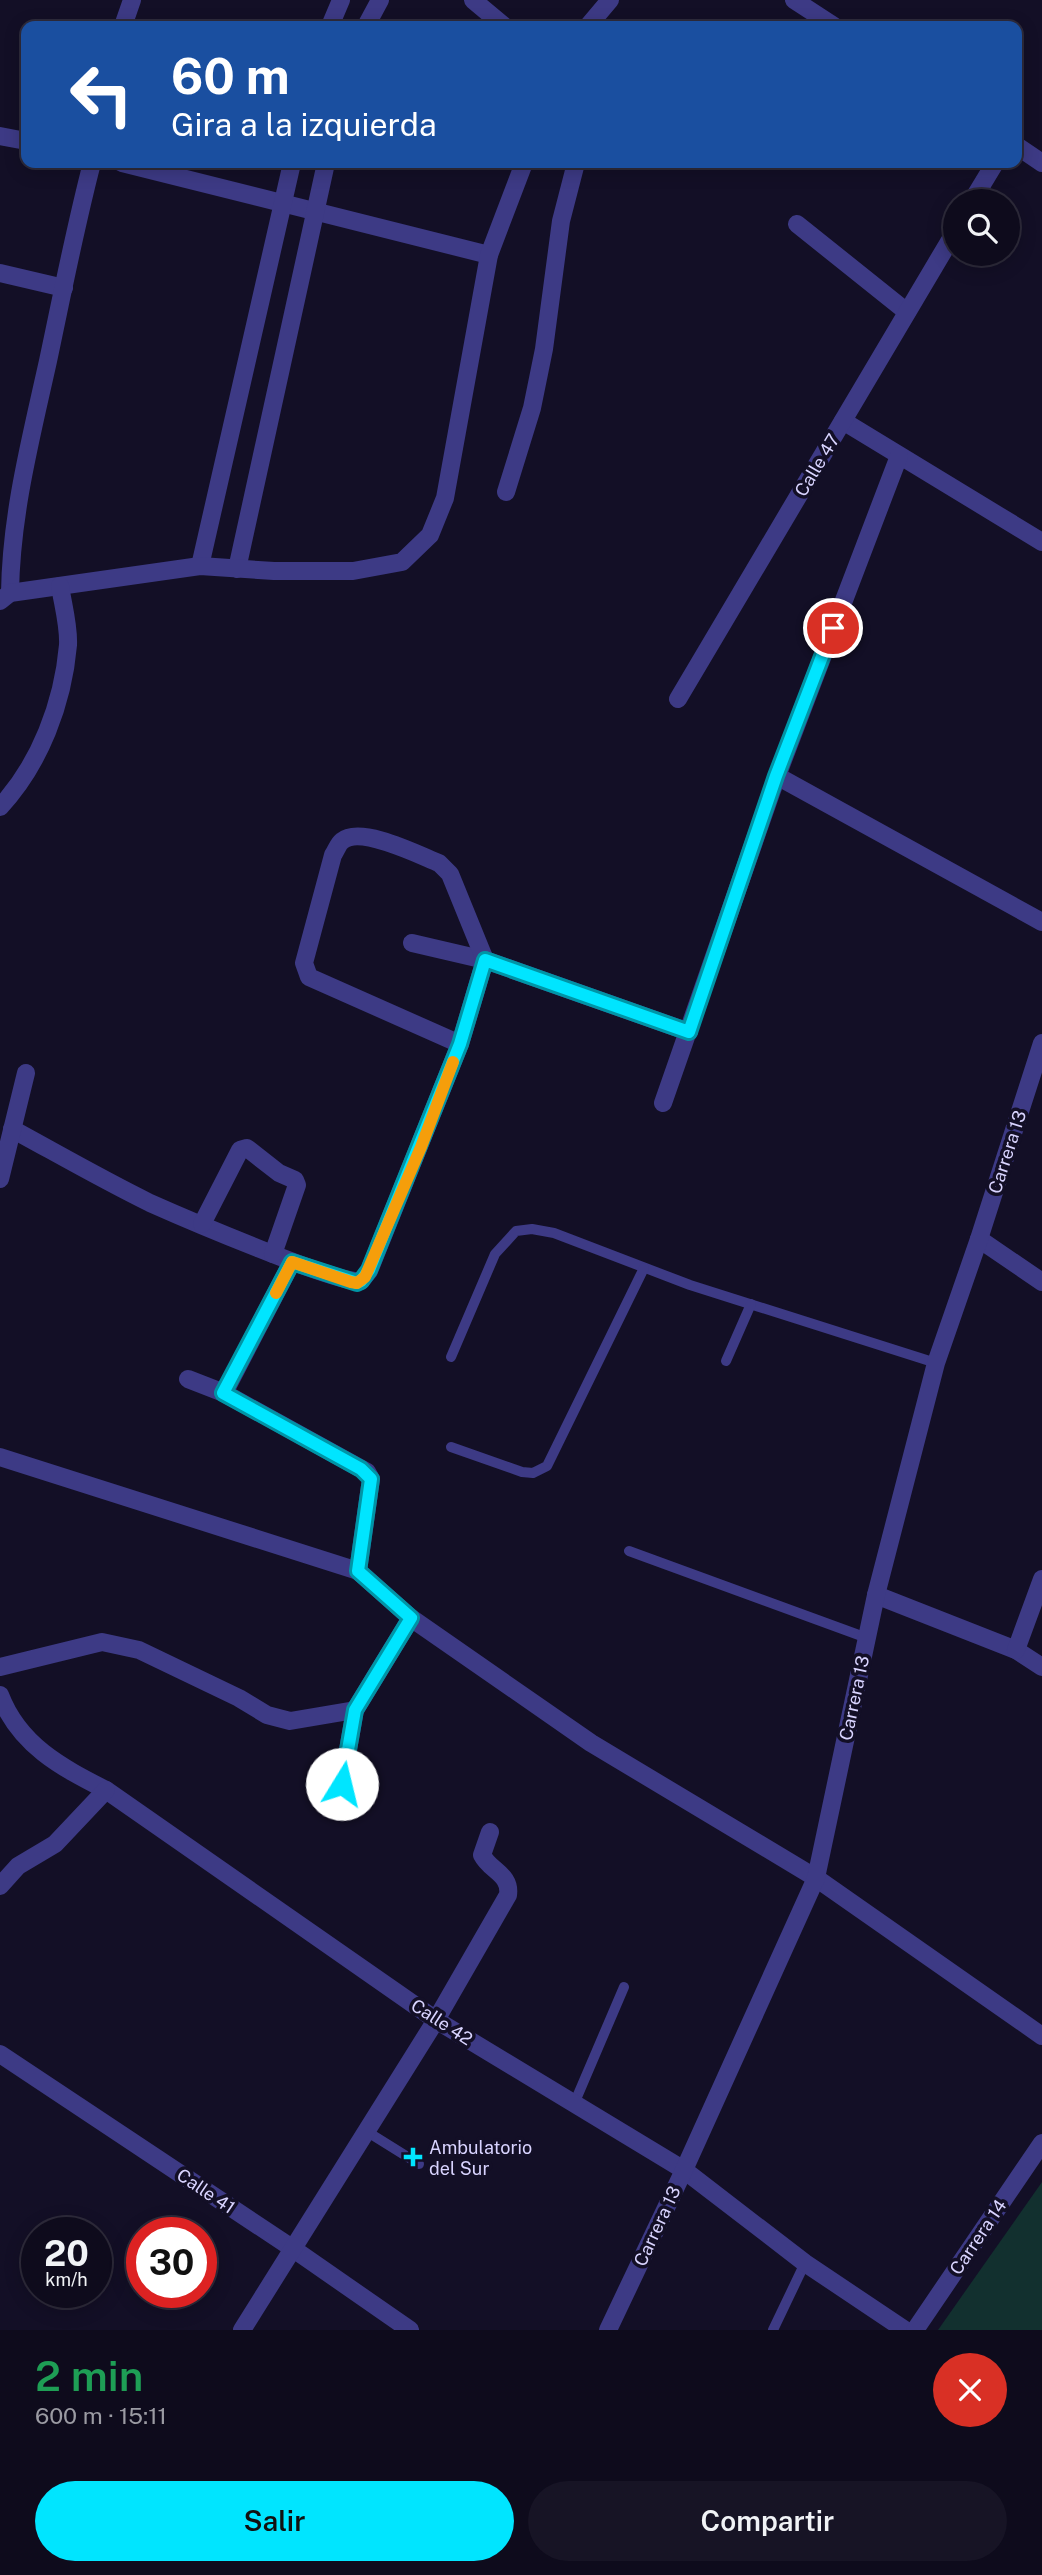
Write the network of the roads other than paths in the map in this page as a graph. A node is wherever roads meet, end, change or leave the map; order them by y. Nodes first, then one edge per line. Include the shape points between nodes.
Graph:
1 (132, 0) edge
2 (341, 0) edge
3 (380, 0) edge
4 (472, 0) edge
5 (610, 0) edge
6 (794, 0) edge
7 (125, 21) edge
8 (332, 21) edge
9 (369, 21) edge
10 (499, 21) edge
11 (594, 21) edge
12 (826, 21) edge
13 (0, 136) edge
14 (21, 140) edge
15 (1022, 149) edge
16 (1042, 163) edge
17 (91, 168) edge
18 (142, 168) edge
19 (291, 168) edge
20 (325, 168) edge
21 (522, 168) edge
22 (575, 168) edge
23 (992, 168) edge
24 (979, 189) edge
25 (284, 204) junction
26 (316, 212) junction
27 (797, 224) dead end
28 (943, 252) edge
29 (489, 256) junction
30 (0, 273) edge
31 (64, 288) junction
32 (907, 312) junction
33 (844, 421) junction
34 (899, 456) junction
35 (506, 492) dead end
36 (1042, 542) edge
37 (200, 566) junction
38 (237, 569) junction
39 (60, 586) junction
40 (5, 597) edge
41 (678, 699) dead end
42 (776, 776) junction
43 (0, 807) edge
44 (1042, 922) edge
45 (412, 943) dead end
46 (485, 960) junction
47 (689, 1032) junction
48 (1042, 1043) edge
49 (460, 1044) junction
50 (26, 1073) dead end
51 (663, 1103) dead end
52 (12, 1129) junction
53 (3, 1147) edge
54 (0, 1179) edge
55 (202, 1224) junction
56 (979, 1239) junction
57 (273, 1254) junction
58 (292, 1262) junction
59 (644, 1268) junction
60 (1042, 1282) edge
61 (751, 1304) junction
62 (451, 1357) dead end
63 (726, 1361) dead end
64 (936, 1363) junction
65 (188, 1379) dead end
66 (223, 1393) junction
67 (451, 1447) dead end
68 (0, 1457) edge
69 (629, 1551) dead end
70 (358, 1571) junction
71 (1042, 1579) edge
72 (876, 1595) junction
73 (411, 1618) junction
74 (867, 1637) junction
75 (1016, 1650) junction
76 (0, 1667) edge
77 (1042, 1667) edge
78 (0, 1695) edge
79 (355, 1710) junction
80 (342, 1784) dead end
81 (106, 1790) junction
82 (490, 1832) dead end
83 (816, 1878) junction
84 (0, 1886) edge
85 (624, 1987) dead end
86 (436, 2020) junction
87 (1042, 2036) edge
88 (0, 2054) edge
89 (574, 2104) junction
90 (366, 2131) junction
91 (1042, 2143) edge
92 (419, 2164) dead end
93 (684, 2170) junction
94 (292, 2248) junction
95 (805, 2263) junction
96 (242, 2330) edge
97 (410, 2330) edge
98 (608, 2330) edge
99 (773, 2330) edge
100 (905, 2330) edge
101 (915, 2330) edge

1 - 7 street
2 - 8 street
3 - 9 street
4 - 10 street
5 - 11 street
6 - 12 street
13 - 14 street
15 - 16 street
17 - 31 street
18 - 25 street
19 - 25 street
20 - 26 street
21 - 29 street
22 - 35 street via 561,220 532,408
23 - 24 street
25 - 26 street
25 - 37 street
26 - 29 street
26 - 38 street
27 - 32 street
28 - 32 street, Calle 47
29 - 38 street via 445,498 430,535 402,562 353,571
30 - 31 street
31 - 40 street via 23,473
32 - 33 street, Calle 47
33 - 34 street
33 - 41 street, Calle 47
34 - 36 street
34 - 42 street
37 - 38 street
37 - 39 street
39 - 40 street
39 - 43 street via 68,643 60,696 41,747
42 - 44 street
42 - 47 street
45 - 46 street
46 - 47 street
46 - 49 street
46 - 49 street via 450,874 439,863 372,838 351,836 341,841 333,855 305,958 306,973
47 - 51 street
48 - 56 street, Carrera 13
49 - 58 street via 365,1277 351,1282
50 - 52 street
52 - 53 street
52 - 55 street via 151,1203
53 - 54 street
55 - 57 street
55 - 57 street via 240,1150 247,1148 297,1185
56 - 60 street
56 - 64 street, Carrera 13
57 - 58 street
58 - 66 street
59 - 61 lane
59 - 62 lane via 554,1233 516,1231 495,1254
59 - 67 lane via 547,1466 533,1473 522,1472
61 - 63 lane
61 - 64 lane
64 - 72 street, Carrera 13
65 - 66 street
66 - 70 street via 369,1475
68 - 70 street
69 - 74 lane
70 - 73 street
71 - 75 street
72 - 74 street, Carrera 13
72 - 75 street
73 - 79 street
73 - 83 street via 592,1743
74 - 83 street, Carrera 13
75 - 77 street
76 - 79 street via 102,1642 139,1650 278,1718 290,1721
78 - 81 street, Calle 42 via 24,1737 62,1767
79 - 80 street
81 - 84 street via 55,1844 18,1866
81 - 86 street, Calle 42
82 - 86 street via 482,1855 506,1878 508,1895
83 - 87 street
83 - 93 street, Carrera 13
85 - 89 lane
86 - 89 street, Calle 42
86 - 90 street
88 - 94 street, Calle 41
89 - 93 street, Calle 42
90 - 92 lane
90 - 94 street
91 - 101 street, Carrera 14
93 - 95 street, Calle 42
93 - 98 street, Carrera 13
94 - 96 street
94 - 97 street, Calle 41
95 - 99 lane
95 - 100 street, Calle 42

